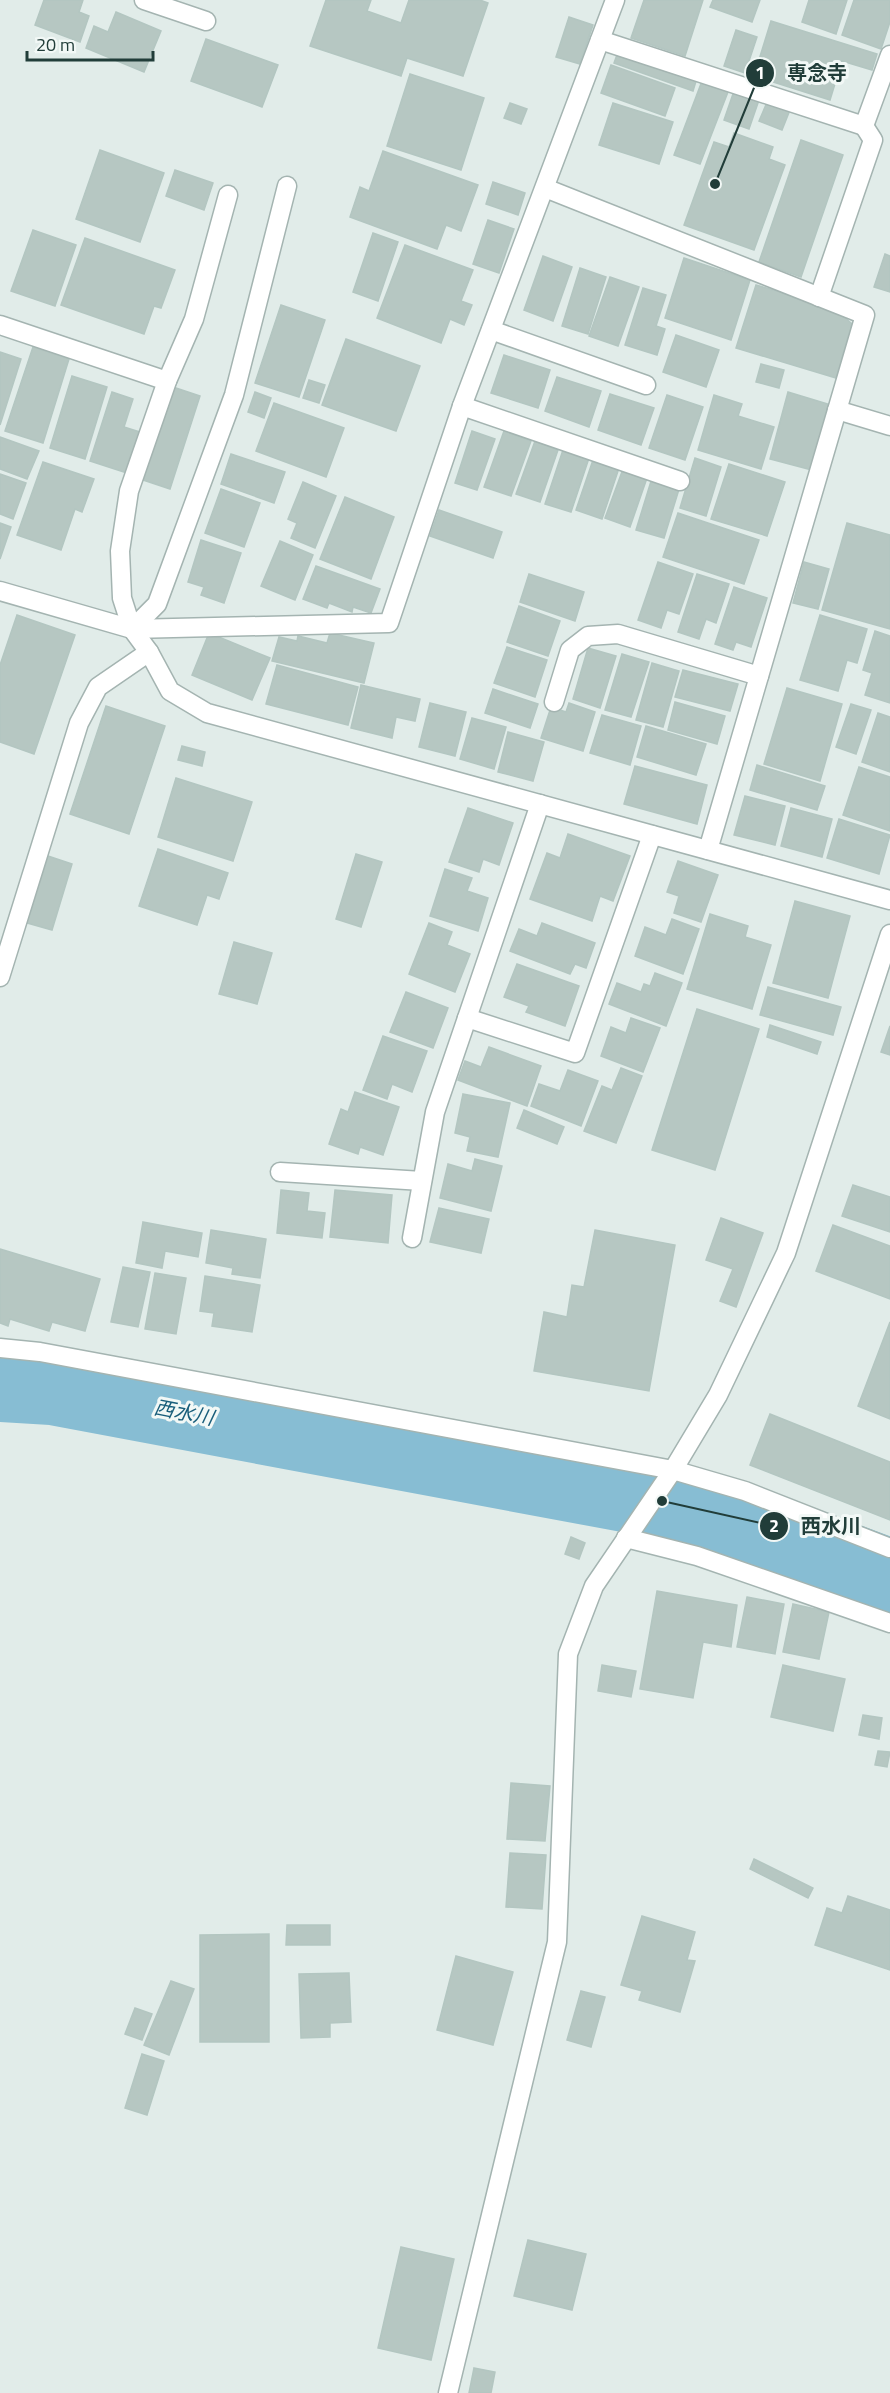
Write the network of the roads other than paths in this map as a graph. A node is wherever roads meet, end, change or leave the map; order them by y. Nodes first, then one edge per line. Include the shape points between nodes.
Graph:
1 (144, 0) edge
2 (615, 0) edge
3 (206, 21) dead end
4 (600, 40) junction
5 (890, 55) edge
6 (864, 126) junction
7 (287, 186) dead end
8 (545, 188) junction
9 (228, 195) dead end
10 (819, 297) junction
11 (0, 325) edge
12 (491, 330) junction
13 (167, 381) junction
14 (646, 385) dead end
15 (462, 406) junction
16 (837, 410) junction
17 (890, 426) edge
18 (680, 481) dead end
19 (0, 591) edge
20 (132, 629) junction
21 (149, 652) junction
22 (759, 676) junction
23 (554, 702) dead end
24 (540, 804) junction
25 (652, 835) junction
26 (708, 850) junction
27 (890, 900) edge
28 (890, 934) edge
29 (0, 977) edge
30 (467, 1018) junction
31 (280, 1172) dead end
32 (422, 1181) junction
33 (412, 1238) dead end
34 (0, 1348) edge
35 (673, 1470) junction
36 (626, 1538) junction
37 (890, 1548) edge
38 (890, 1623) edge
39 (448, 2393) edge

1 - 3 street
2 - 4 street
4 - 6 street
4 - 8 street
5 - 6 street
6 - 10 street via 873,140
7 - 20 street via 234,395 158,604
8 - 10 street
8 - 12 street
9 - 13 street via 194,319
10 - 16 street via 865,315
11 - 13 street
12 - 14 street
12 - 15 street
13 - 20 street via 129,491 120,551 122,598
15 - 18 street
15 - 20 street via 389,622
16 - 17 street
16 - 22 street
19 - 20 street
20 - 21 street
21 - 24 street via 170,691 207,713
21 - 29 street via 98,687 79,723
22 - 23 street via 618,634 588,636 570,650
22 - 26 street
24 - 25 street
24 - 30 street
25 - 26 street
25 - 30 street via 575,1053
26 - 27 street
28 - 35 street via 786,1253 718,1395
30 - 32 street via 435,1113
31 - 32 street
32 - 33 street
34 - 35 street via 52,1354
35 - 36 street
35 - 37 street via 745,1491
36 - 38 street via 697,1556
36 - 39 street via 594,1586 568,1654 557,1942

